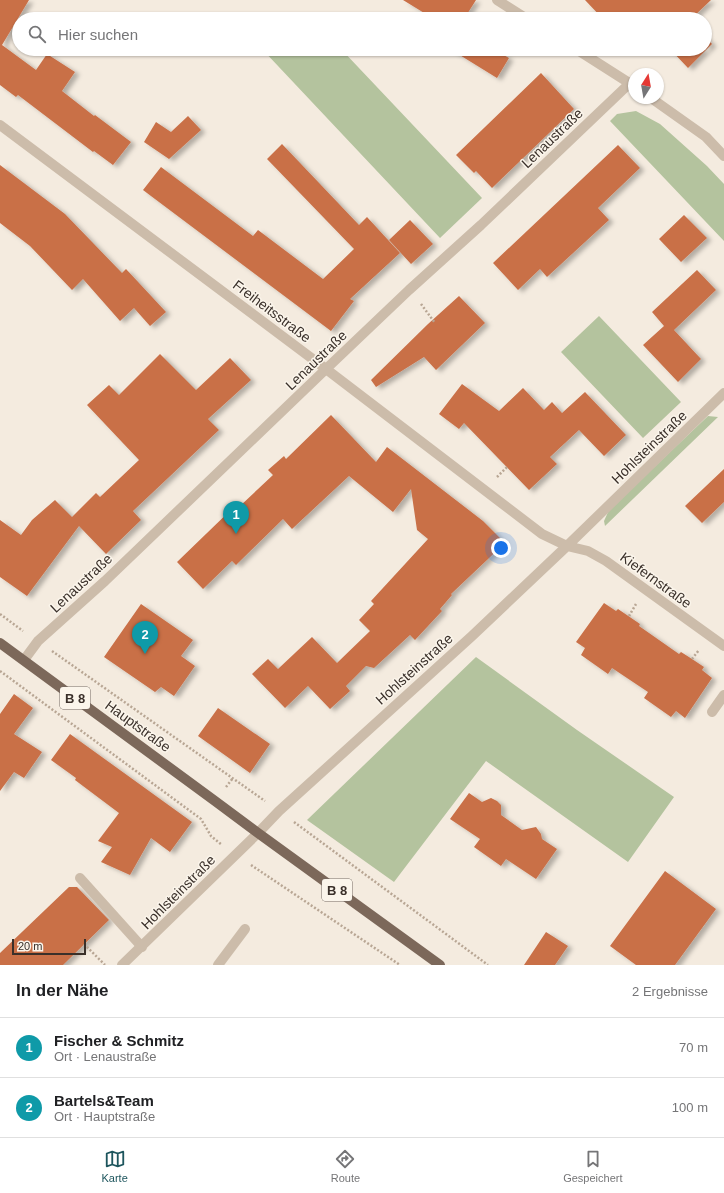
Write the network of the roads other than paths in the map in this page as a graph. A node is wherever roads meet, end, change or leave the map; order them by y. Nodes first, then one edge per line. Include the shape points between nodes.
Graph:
1 (497, 0) edge
2 (516, 12) edge
3 (587, 56) edge
4 (628, 82) edge
5 (628, 89) edge
6 (659, 104) edge
7 (0, 125) edge
8 (724, 156) edge
9 (326, 369) junction
10 (724, 393) edge
11 (567, 546) junction
12 (0, 644) edge
13 (724, 646) edge
14 (24, 660) junction
15 (724, 695) edge
16 (712, 712) dead end
17 (258, 833) junction
18 (80, 878) dead end
19 (245, 929) dead end
20 (142, 947) junction
21 (122, 965) edge
22 (218, 965) edge
23 (440, 965) edge

1 - 2 street
3 - 4 street
5 - 9 street, Lenaustraße
6 - 8 street via 706,137
7 - 9 street, Freiheitsstraße
9 - 11 street, Freiheitsstraße via 542,534
9 - 14 street, Lenaustraße via 122,565 38,641
10 - 11 street, Hohlsteinstraße
11 - 13 street, Kiefernstraße via 588,551 606,561
11 - 17 street, Hohlsteinstraße
12 - 14 main road, Hauptstraße / B 8
14 - 17 main road, Hauptstraße / B 8
15 - 16 street
17 - 20 street, Hohlsteinstraße
17 - 23 main road, B 8
18 - 20 street
19 - 22 street
20 - 21 street, Hohlsteinstraße

